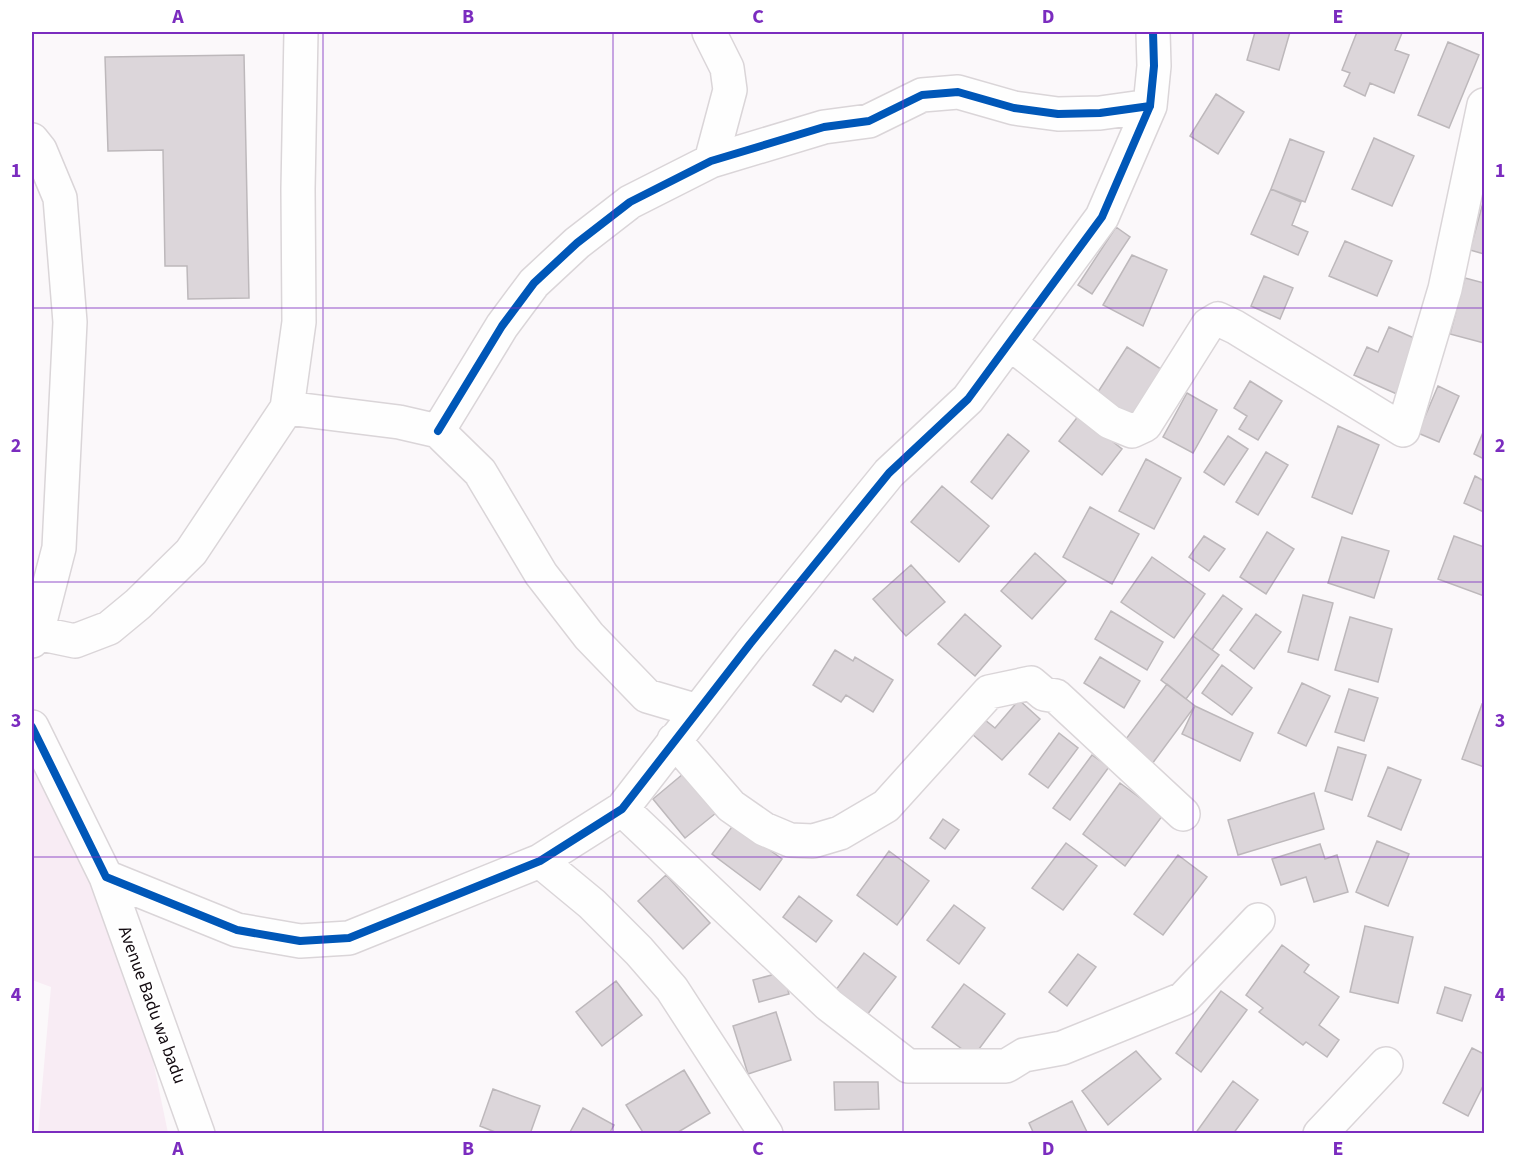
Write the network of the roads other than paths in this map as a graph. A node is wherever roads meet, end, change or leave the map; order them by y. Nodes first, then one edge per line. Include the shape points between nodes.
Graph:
1 (301, 32) edge
2 (709, 32) edge
3 (1153, 32) edge
4 (1485, 105) edge
5 (1150, 106) junction
6 (32, 140) edge
7 (711, 161) junction
8 (1011, 344) junction
9 (287, 408) junction
10 (438, 430) junction
11 (34, 637) edge
12 (698, 711) junction
13 (32, 727) edge
14 (674, 740) junction
15 (622, 808) junction
16 (1183, 814) dead end
17 (540, 861) junction
18 (106, 877) junction
19 (1258, 920) dead end
20 (1386, 1064) dead end
21 (198, 1134) edge
22 (766, 1134) edge
23 (1320, 1134) edge

1 - 9 street via 299,322
2 - 7 street via 727,68 730,90
3 - 5 street via 1155,66
4 - 8 street via 1445,289 1403,430 1236,327 1218,320 1208,325 1145,425 1132,431 1110,422
5 - 7 street via 1058,114 1014,108 957,92 922,95 869,121 824,127
5 - 8 street via 1102,217
6 - 11 street via 60,198 70,322 59,548
7 - 10 street via 630,202 534,283 502,326
8 - 12 street via 968,399 889,473
9 - 10 street
9 - 11 street via 191,552 138,604 109,628 75,641
10 - 12 street via 480,472 541,574 589,636 647,696
12 - 14 street
13 - 18 street, Avenue Badu wa badu
14 - 15 street
14 - 16 street via 731,806 764,829 790,840 813,841 840,833 886,806 989,692 1031,683 1044,694 1056,696
15 - 17 street
15 - 19 street via 829,1005 908,1066 1006,1066 1024,1055 1062,1048 1183,999
17 - 18 street via 348,938 300,941 237,930
17 - 22 street via 592,904 672,989
18 - 21 street, Avenue Badu wa badu
20 - 23 street

